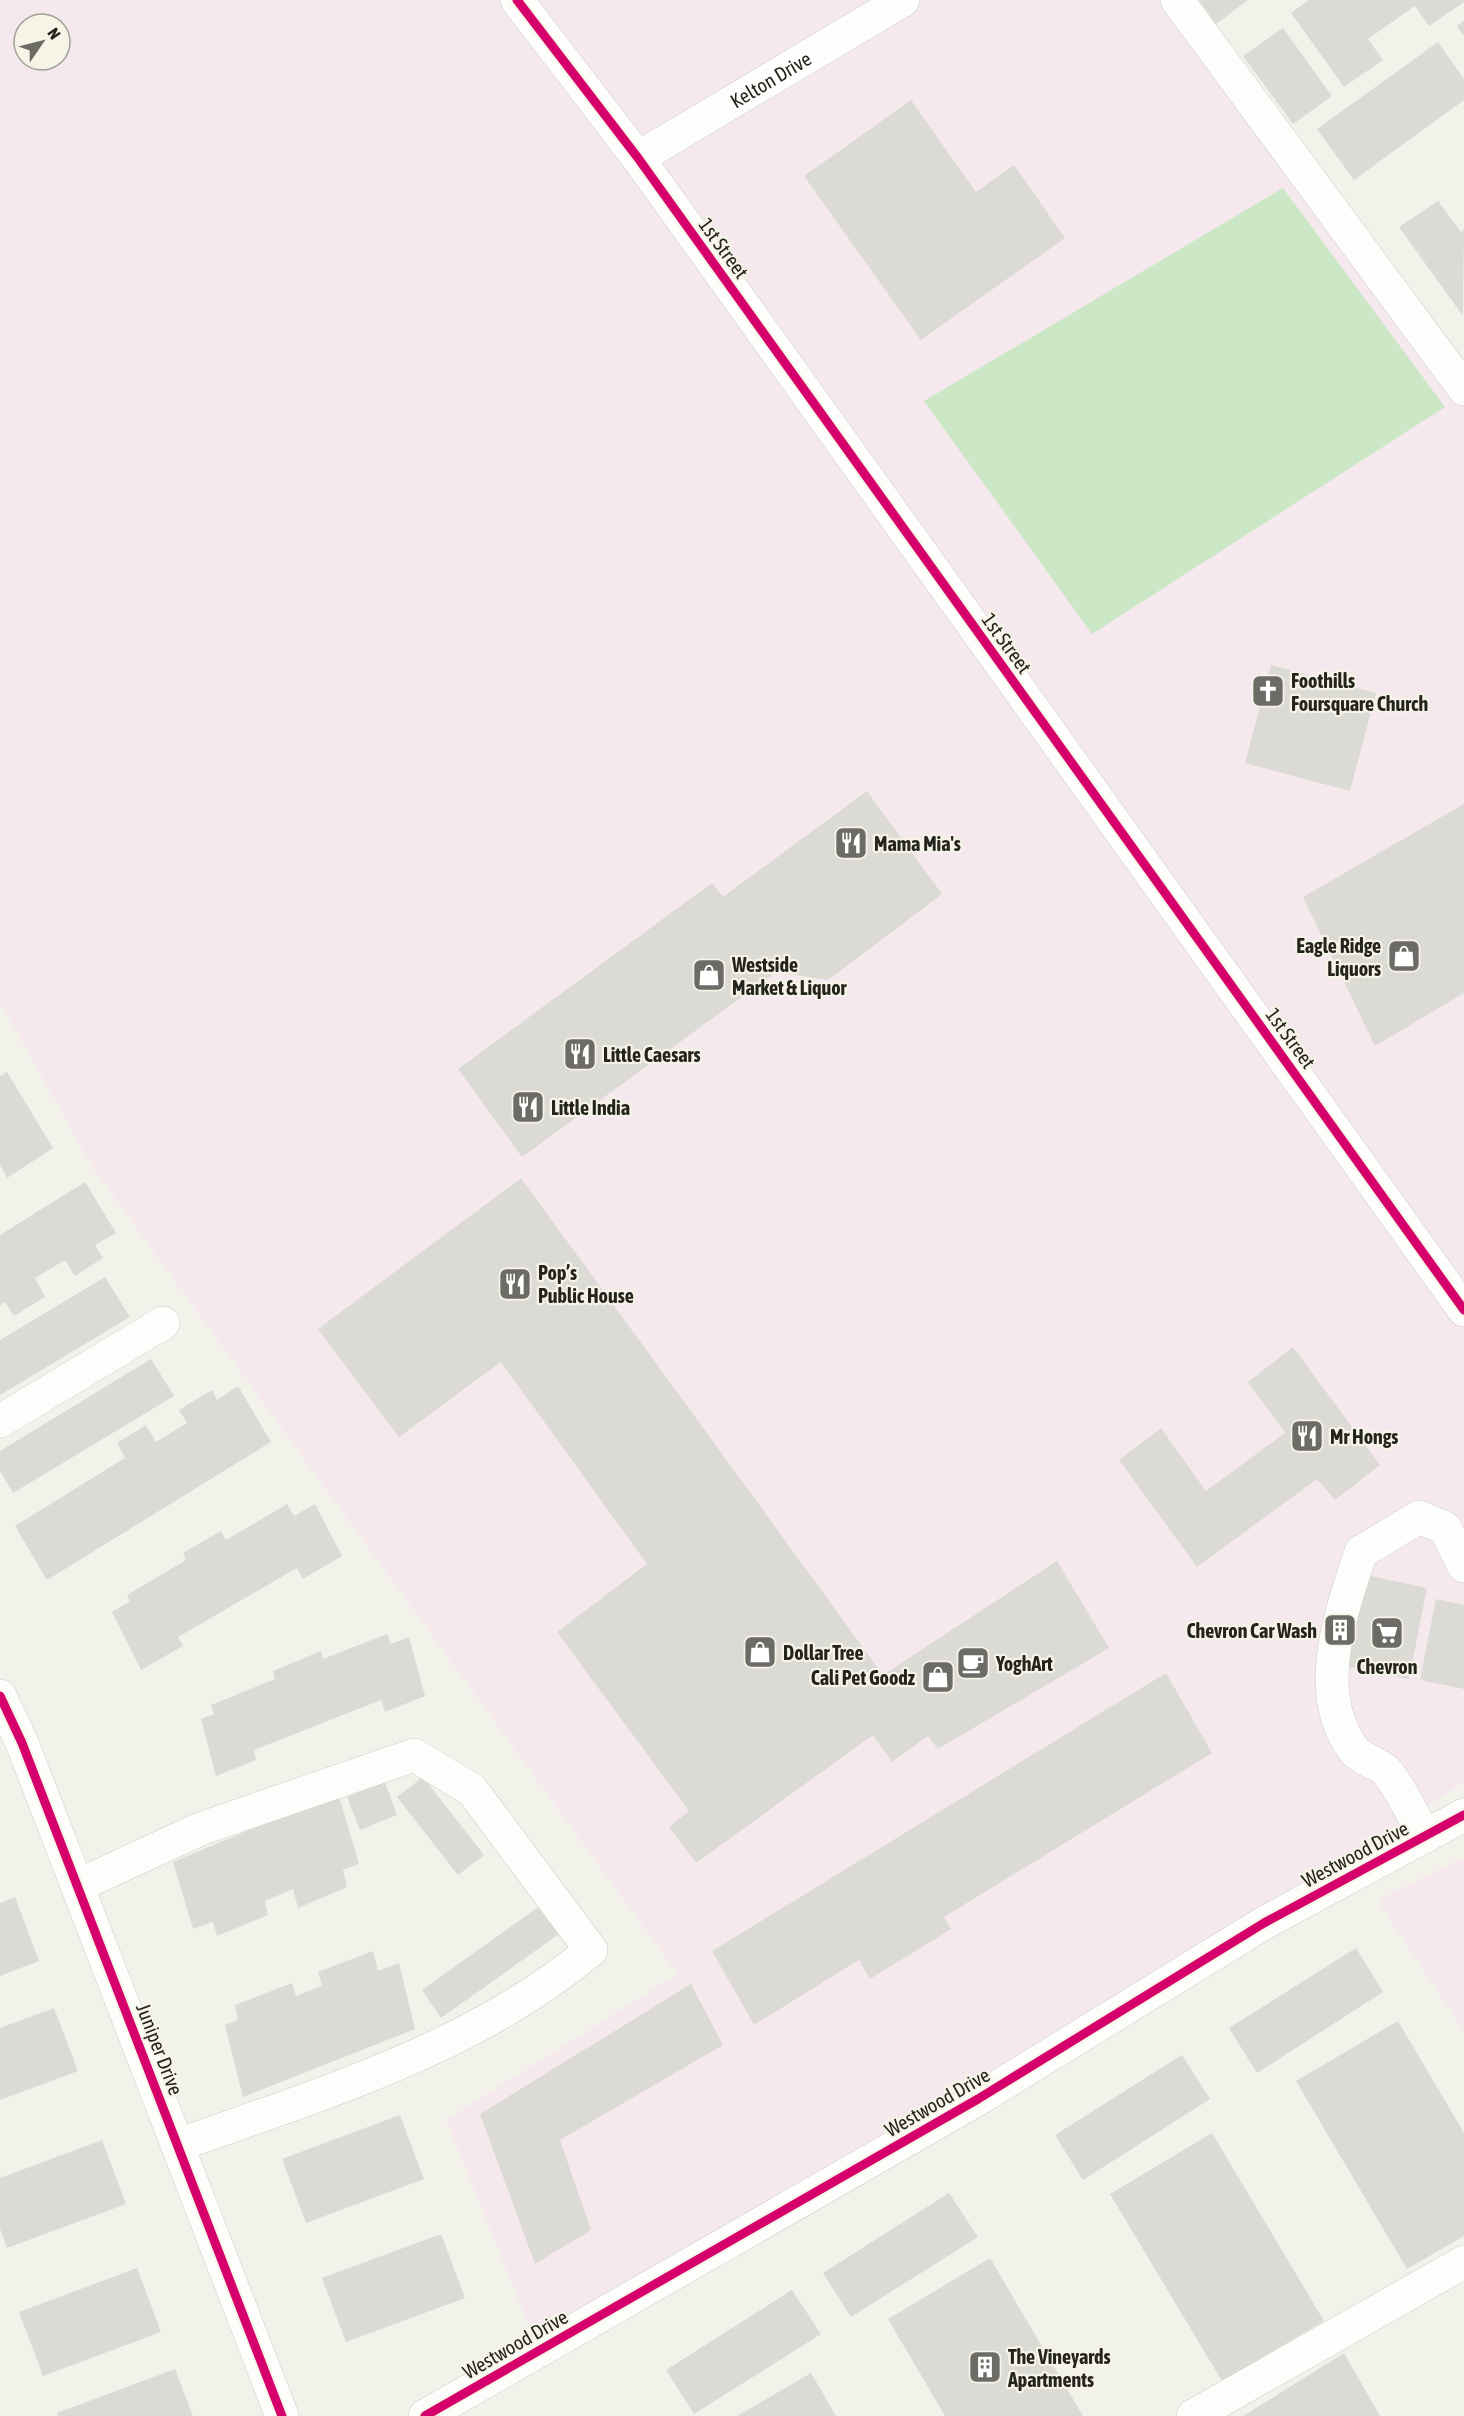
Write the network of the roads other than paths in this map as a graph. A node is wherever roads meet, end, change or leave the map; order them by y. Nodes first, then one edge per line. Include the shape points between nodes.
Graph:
1 (518, 0) edge
2 (903, 0) edge
3 (1177, 0) edge
4 (638, 158) junction
5 (1464, 389) edge
6 (1464, 1310) edge
7 (163, 1323) dead end
8 (0, 1421) edge
9 (1464, 1566) edge
10 (0, 1696) edge
11 (1464, 1815) edge
12 (1425, 1837) junction
13 (77, 1886) junction
14 (178, 2145) junction
15 (1464, 2262) edge
16 (282, 2416) edge
17 (425, 2416) edge
18 (1193, 2416) edge

1 - 4 street, 1st Street
2 - 4 street, Kelton Drive
3 - 5 street
4 - 6 street, 1st Street
7 - 8 street
9 - 12 street via 1445,1528 1419,1517 1361,1552 1333,1664 1333,1700 1338,1722 1356,1752 1388,1771
10 - 13 street, Juniper Drive
11 - 12 street, Westwood Drive
12 - 17 street, Westwood Drive via 1264,1923 978,2099
13 - 14 street, Juniper Drive
13 - 14 street via 200,1829 414,1755 472,1790 591,1950 560,1977 440,2046
14 - 16 street, Juniper Drive
15 - 18 street

